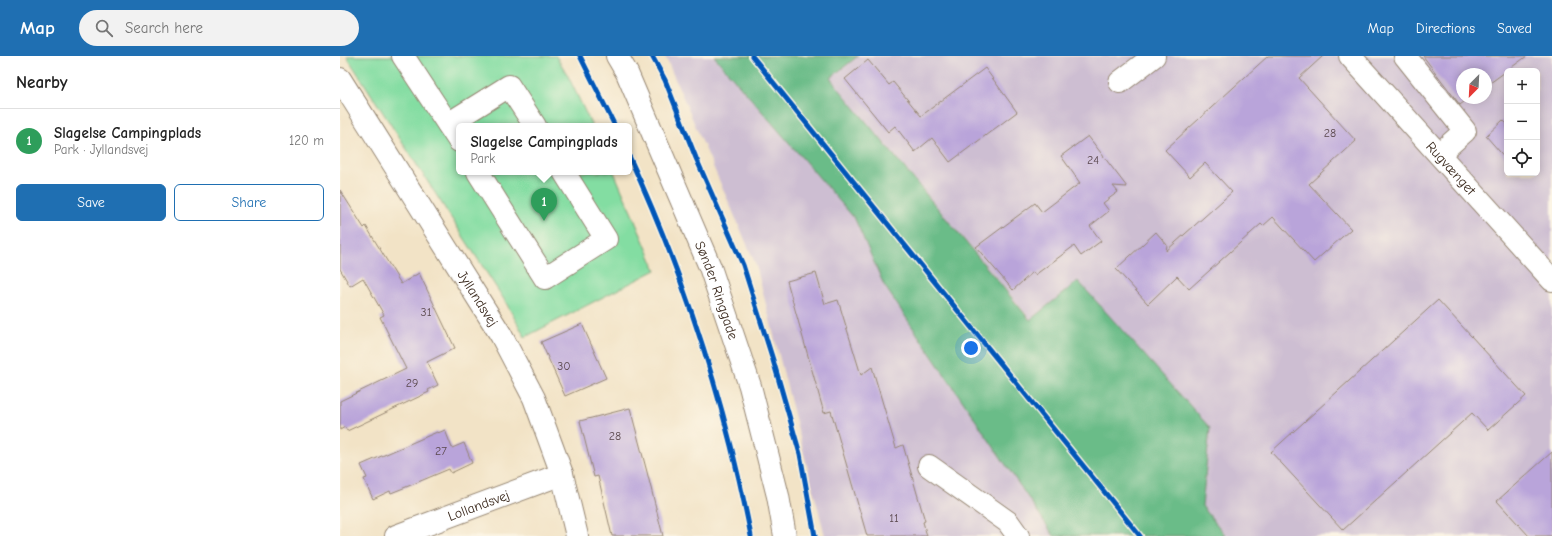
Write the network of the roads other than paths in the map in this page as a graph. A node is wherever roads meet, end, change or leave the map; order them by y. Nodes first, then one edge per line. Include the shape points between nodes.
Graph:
1 (403, 56) edge
2 (617, 56) edge
3 (1154, 56) edge
4 (1350, 56) edge
5 (1405, 56) edge
6 (340, 80) edge
7 (1120, 82) dead end
8 (466, 123) edge
9 (533, 123) edge
10 (454, 133) edge
11 (1439, 154) junction
12 (480, 175) edge
13 (566, 175) edge
14 (1552, 280) edge
15 (929, 466) dead end
16 (562, 474) junction
17 (1015, 532) edge
18 (396, 536) edge
19 (577, 536) edge
20 (785, 536) edge

1 - 10 street
2 - 20 street, Sønder Ringgade via 712,274 750,386 778,496
3 - 7 street
4 - 11 street, Rugvænget
5 - 11 street via 1465,131
6 - 16 street, Jyllandsvej via 501,335 534,398
8 - 9 street via 509,86
11 - 14 street, Rugvænget
12 - 13 street via 545,278 606,239
15 - 17 street
16 - 18 street, Lollandsvej
16 - 19 street, Jyllandsvej

